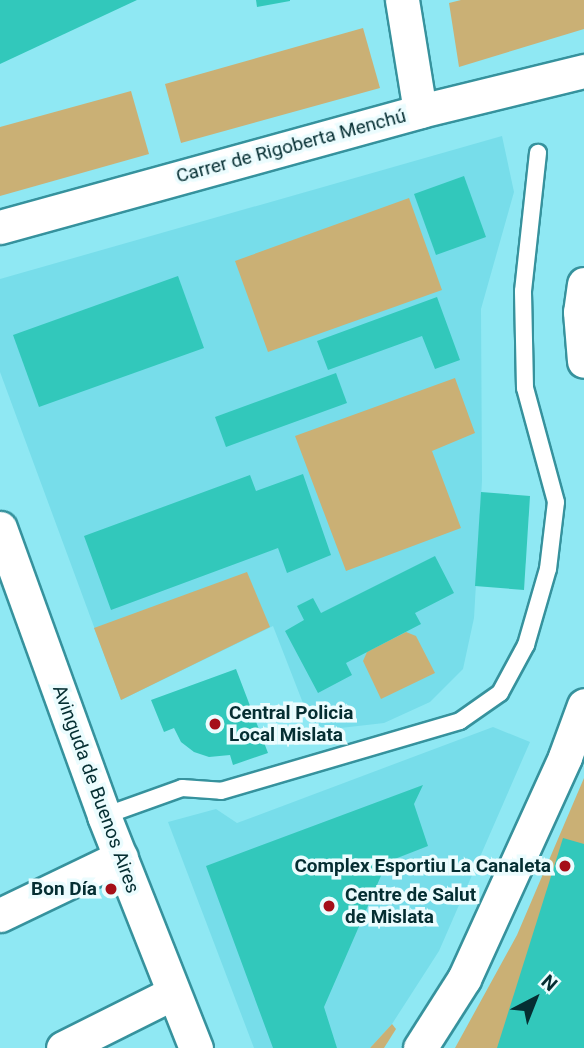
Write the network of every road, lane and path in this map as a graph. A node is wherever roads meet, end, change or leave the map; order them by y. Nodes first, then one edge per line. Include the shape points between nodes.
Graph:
1 (402, 0) edge
2 (584, 71) edge
3 (420, 111) junction
4 (538, 153) dead end
5 (0, 227) edge
6 (584, 284) edge
7 (584, 361) edge
8 (0, 528) edge
9 (584, 705) edge
10 (575, 760) edge
11 (104, 816) junction
12 (121, 857) junction
13 (0, 915) edge
14 (173, 993) junction
15 (63, 1048) edge
16 (196, 1048) edge
17 (420, 1048) edge

1 - 3 street
2 - 3 street, Carrer de Rigoberta Menchú
3 - 5 street, Carrer de Rigoberta Menchú
4 - 11 lane via 523,291 525,388 556,502 548,569 526,645 500,693 460,721 221,791 182,788
6 - 7 street via 580,312
8 - 11 street, Avinguda de Buenos Aires
9 - 10 street
10 - 17 street via 464,979
11 - 12 street, Avinguda de Buenos Aires
12 - 13 street
12 - 14 street, Avinguda de Buenos Aires
14 - 15 street
14 - 16 street, Avinguda de Buenos Aires

